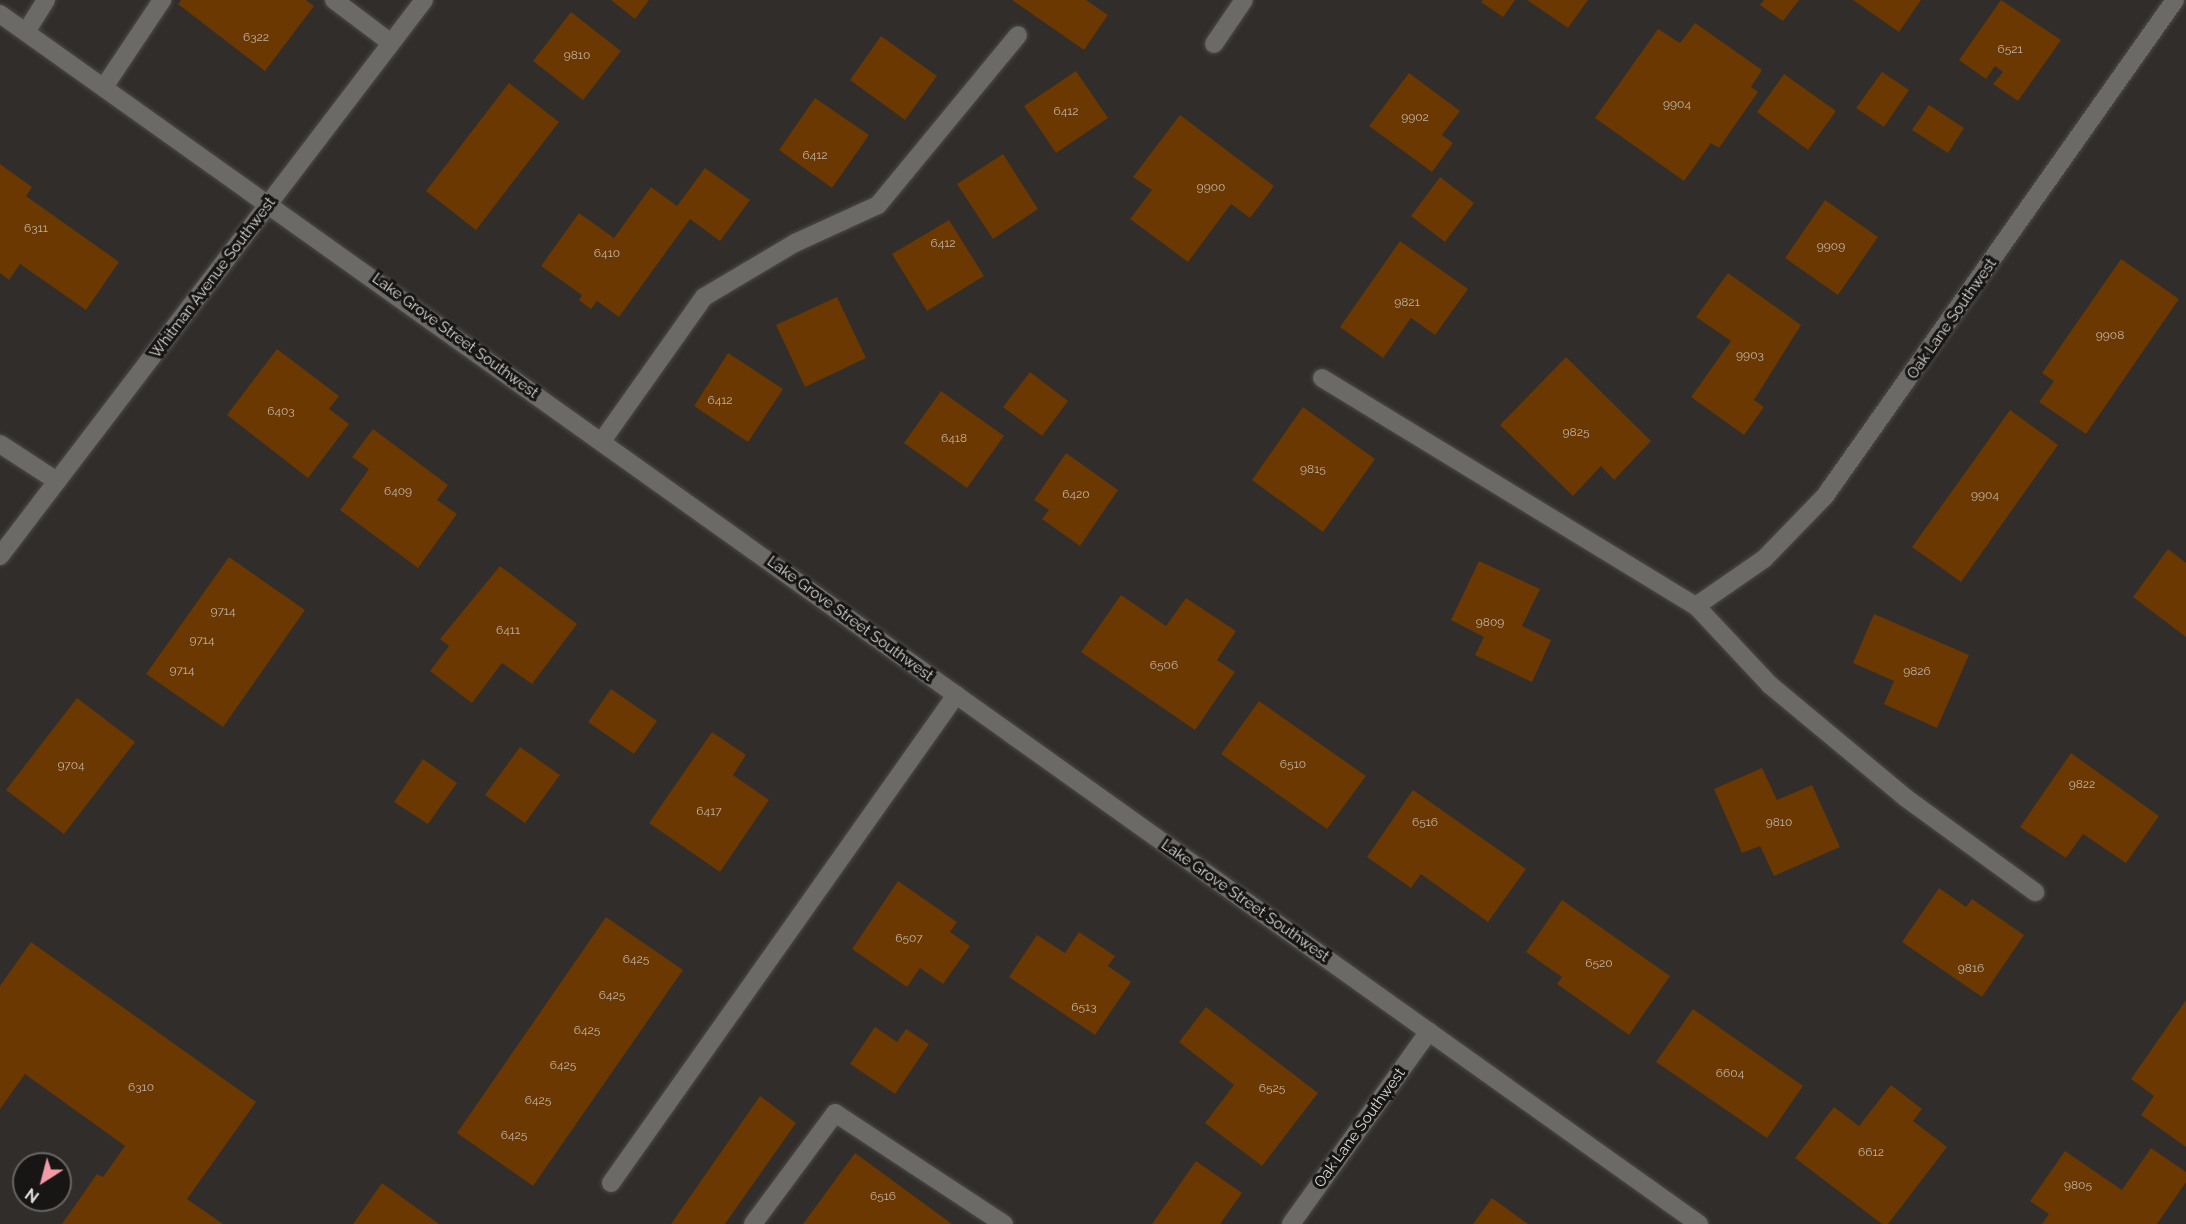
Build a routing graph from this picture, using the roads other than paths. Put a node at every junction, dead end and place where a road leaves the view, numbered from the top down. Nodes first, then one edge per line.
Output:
1 (46, 0) edge
2 (162, 0) edge
3 (334, 0) edge
4 (424, 0) edge
5 (1244, 0) edge
6 (2175, 0) edge
7 (0, 14) edge
8 (26, 32) junction
9 (1018, 35) dead end
10 (391, 43) junction
11 (1214, 44) dead end
12 (104, 87) junction
13 (270, 204) junction
14 (1322, 378) dead end
15 (602, 441) junction
16 (0, 444) edge
17 (57, 481) junction
18 (0, 556) edge
19 (1696, 606) junction
20 (956, 695) junction
21 (2035, 892) dead end
22 (1429, 1031) junction
23 (611, 1183) dead end
24 (753, 1224) edge
25 (1004, 1224) edge
26 (1291, 1224) edge
27 (1699, 1224) edge

1 - 8 street
2 - 12 street
3 - 10 street
4 - 10 street, Whitman Avenue Southwest
5 - 11 street
6 - 19 street, Oak Lane Southwest
7 - 8 street, Lake Grove Street Southwest
8 - 12 street, Lake Grove Street Southwest
9 - 15 street
10 - 13 street, Whitman Avenue Southwest
12 - 13 street, Lake Grove Street Southwest
13 - 15 street, Lake Grove Street Southwest
13 - 17 street, Whitman Avenue Southwest
14 - 19 street
15 - 20 street, Lake Grove Street Southwest
16 - 17 street
17 - 18 street, Whitman Avenue Southwest
19 - 21 street
20 - 22 street, Lake Grove Street Southwest
20 - 23 street
22 - 26 street, Oak Lane Southwest
22 - 27 street, Lake Grove Street Southwest
24 - 25 street

